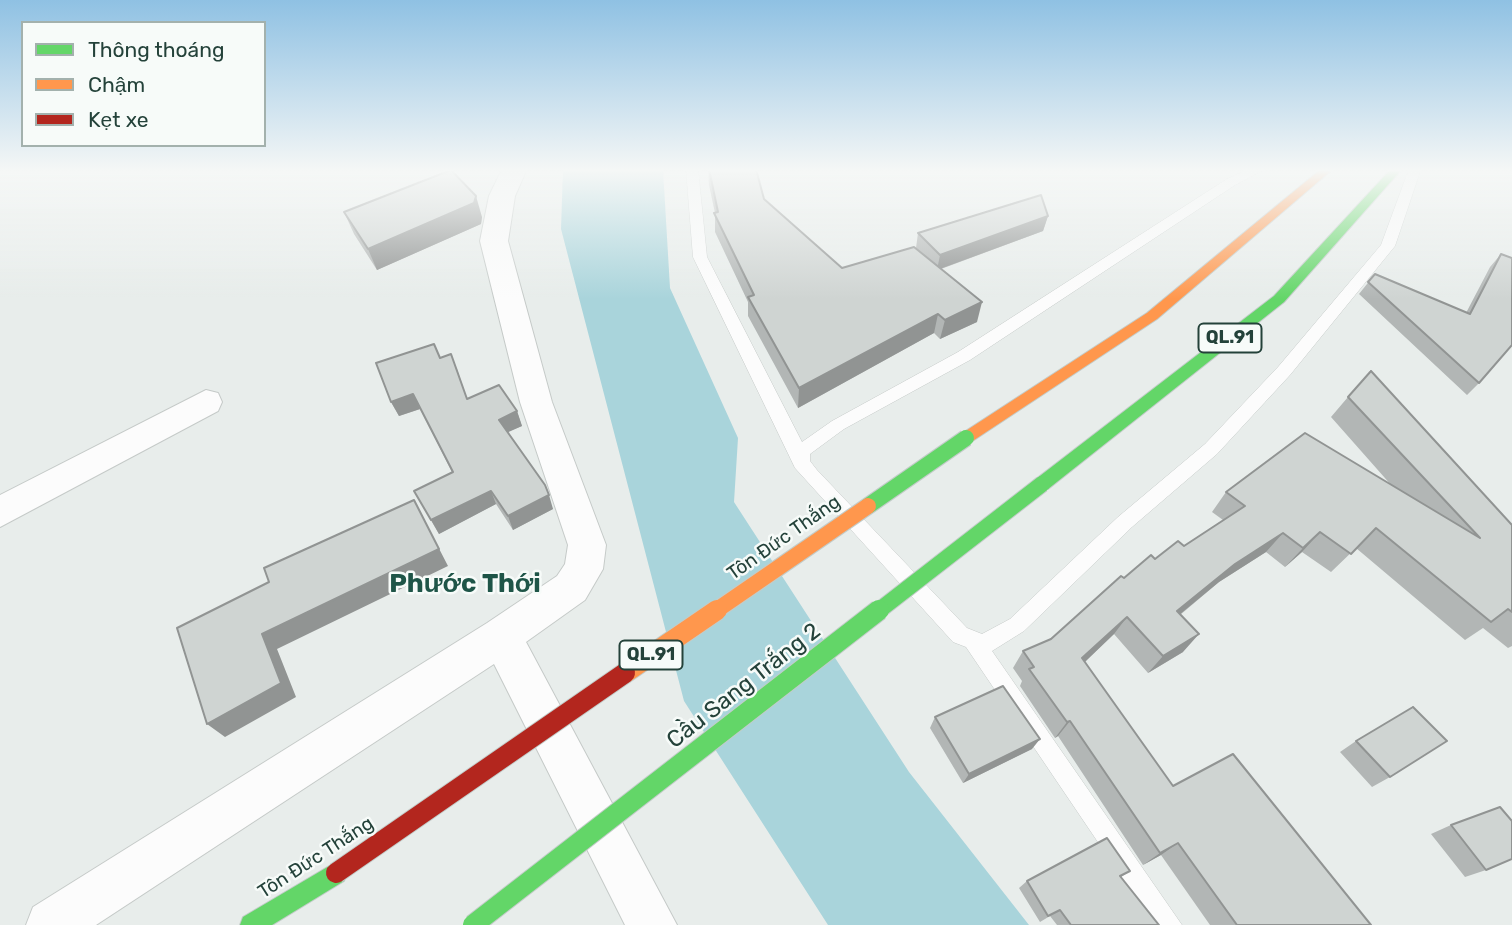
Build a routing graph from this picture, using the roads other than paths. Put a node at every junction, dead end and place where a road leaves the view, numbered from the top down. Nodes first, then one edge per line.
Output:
1 (499, 212) edge
2 (696, 212) edge
3 (1185, 212) edge
4 (1276, 212) edge
5 (1358, 212) edge
6 (1400, 212) edge
7 (206, 402) dead end
8 (800, 456) junction
9 (0, 512) edge
10 (502, 636) junction
11 (974, 642) junction
12 (51, 925) edge
13 (251, 925) edge
14 (473, 925) edge
15 (652, 925) edge
16 (1169, 925) edge

1 - 10 street
2 - 8 lane
3 - 8 lane
4 - 13 highway, Tôn Đức Thắng / QL.91, bridge
5 - 14 highway, Cầu Sang Trắng 2 / QL.91, bridge
6 - 11 lane
7 - 9 street
8 - 11 lane
10 - 12 street
10 - 15 street
11 - 16 lane

